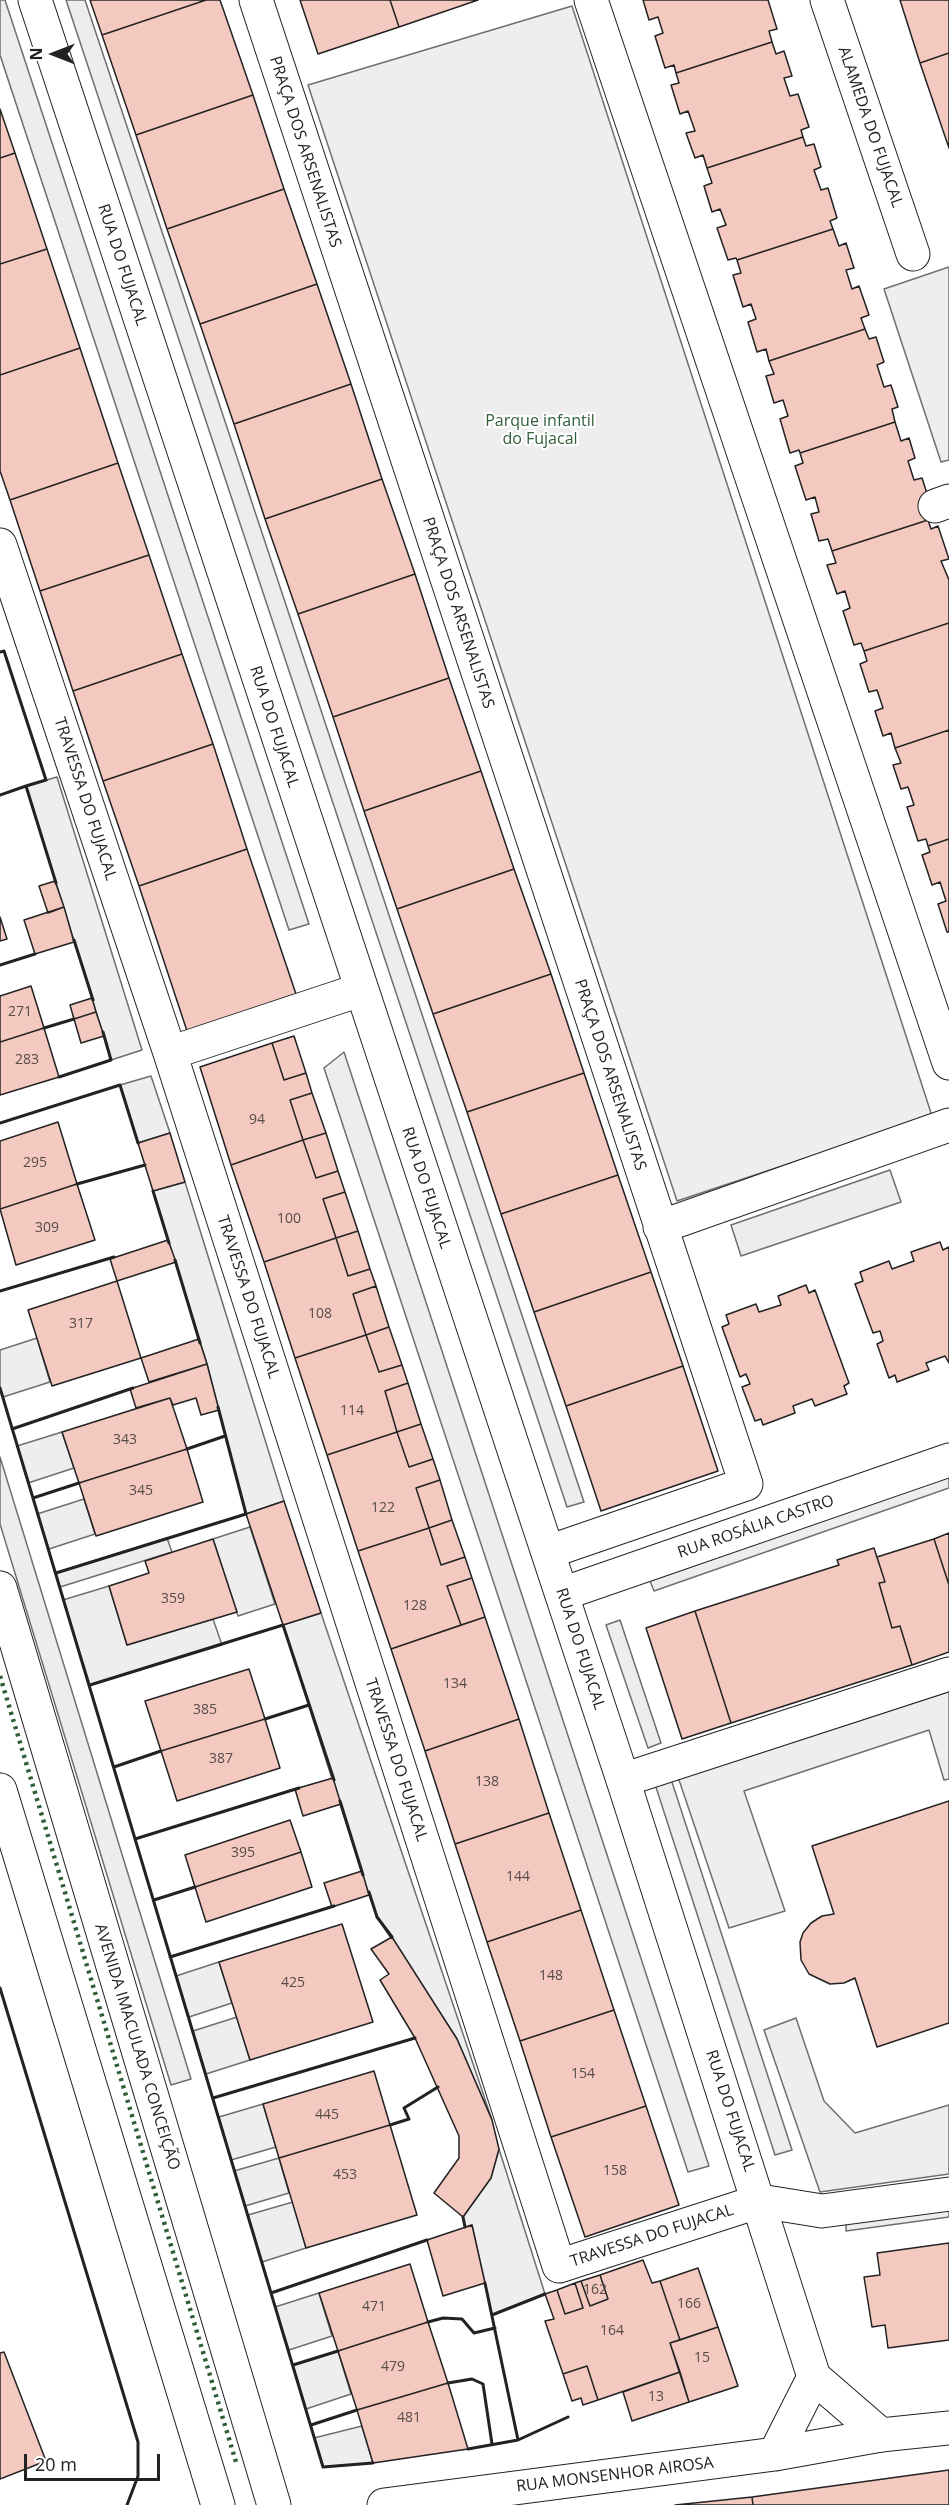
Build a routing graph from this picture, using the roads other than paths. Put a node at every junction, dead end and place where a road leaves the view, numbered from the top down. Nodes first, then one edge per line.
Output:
1 (35, 0) edge
2 (256, 0) edge
3 (591, 0) edge
4 (827, 0) edge
5 (913, 254) dead end
6 (0, 545) edge
7 (360, 990) junction
8 (170, 1053) junction
9 (949, 1063) edge
10 (949, 1125) edge
11 (660, 1227) junction
12 (949, 1460) edge
13 (548, 1552) junction
14 (0, 1588) edge
15 (562, 1594) junction
16 (949, 1674) edge
17 (623, 1780) junction
18 (0, 1791) edge
19 (949, 2194) edge
20 (760, 2201) junction
21 (814, 2377) junction
22 (949, 2428) edge
23 (881, 2435) junction
24 (775, 2454) junction
25 (525, 2486) junction
26 (218, 2505) edge
27 (274, 2505) edge
28 (384, 2505) edge
29 (474, 2505) edge

1 - 7 street, RUA DO FUJACAL
2 - 11 street, PRAÇA DOS ARSENALISTAS
3 - 9 street
4 - 5 street, ALAMEDA DO FUJACAL
6 - 8 street, TRAVESSA DO FUJACAL
7 - 8 street
7 - 13 street, RUA DO FUJACAL
8 - 20 street, TRAVESSA DO FUJACAL
10 - 11 street
11 - 13 street, PRAÇA DOS ARSENALISTAS
12 - 15 street, RUA ROSÁLIA CASTRO
13 - 15 street, RUA DO FUJACAL
14 - 27 street, AVENIDA IMACULADA CONCEIÇÃO
15 - 17 street, RUA DO FUJACAL
16 - 17 street
17 - 20 street, RUA DO FUJACAL
18 - 26 street
19 - 20 street
20 - 21 street, RUA DO FUJACAL
21 - 23 street
21 - 24 street
22 - 23 street
23 - 24 street, RUA MONSENHOR AIROSA
24 - 25 street, RUA MONSENHOR AIROSA
25 - 28 street, RUA MONSENHOR AIROSA
25 - 29 street

